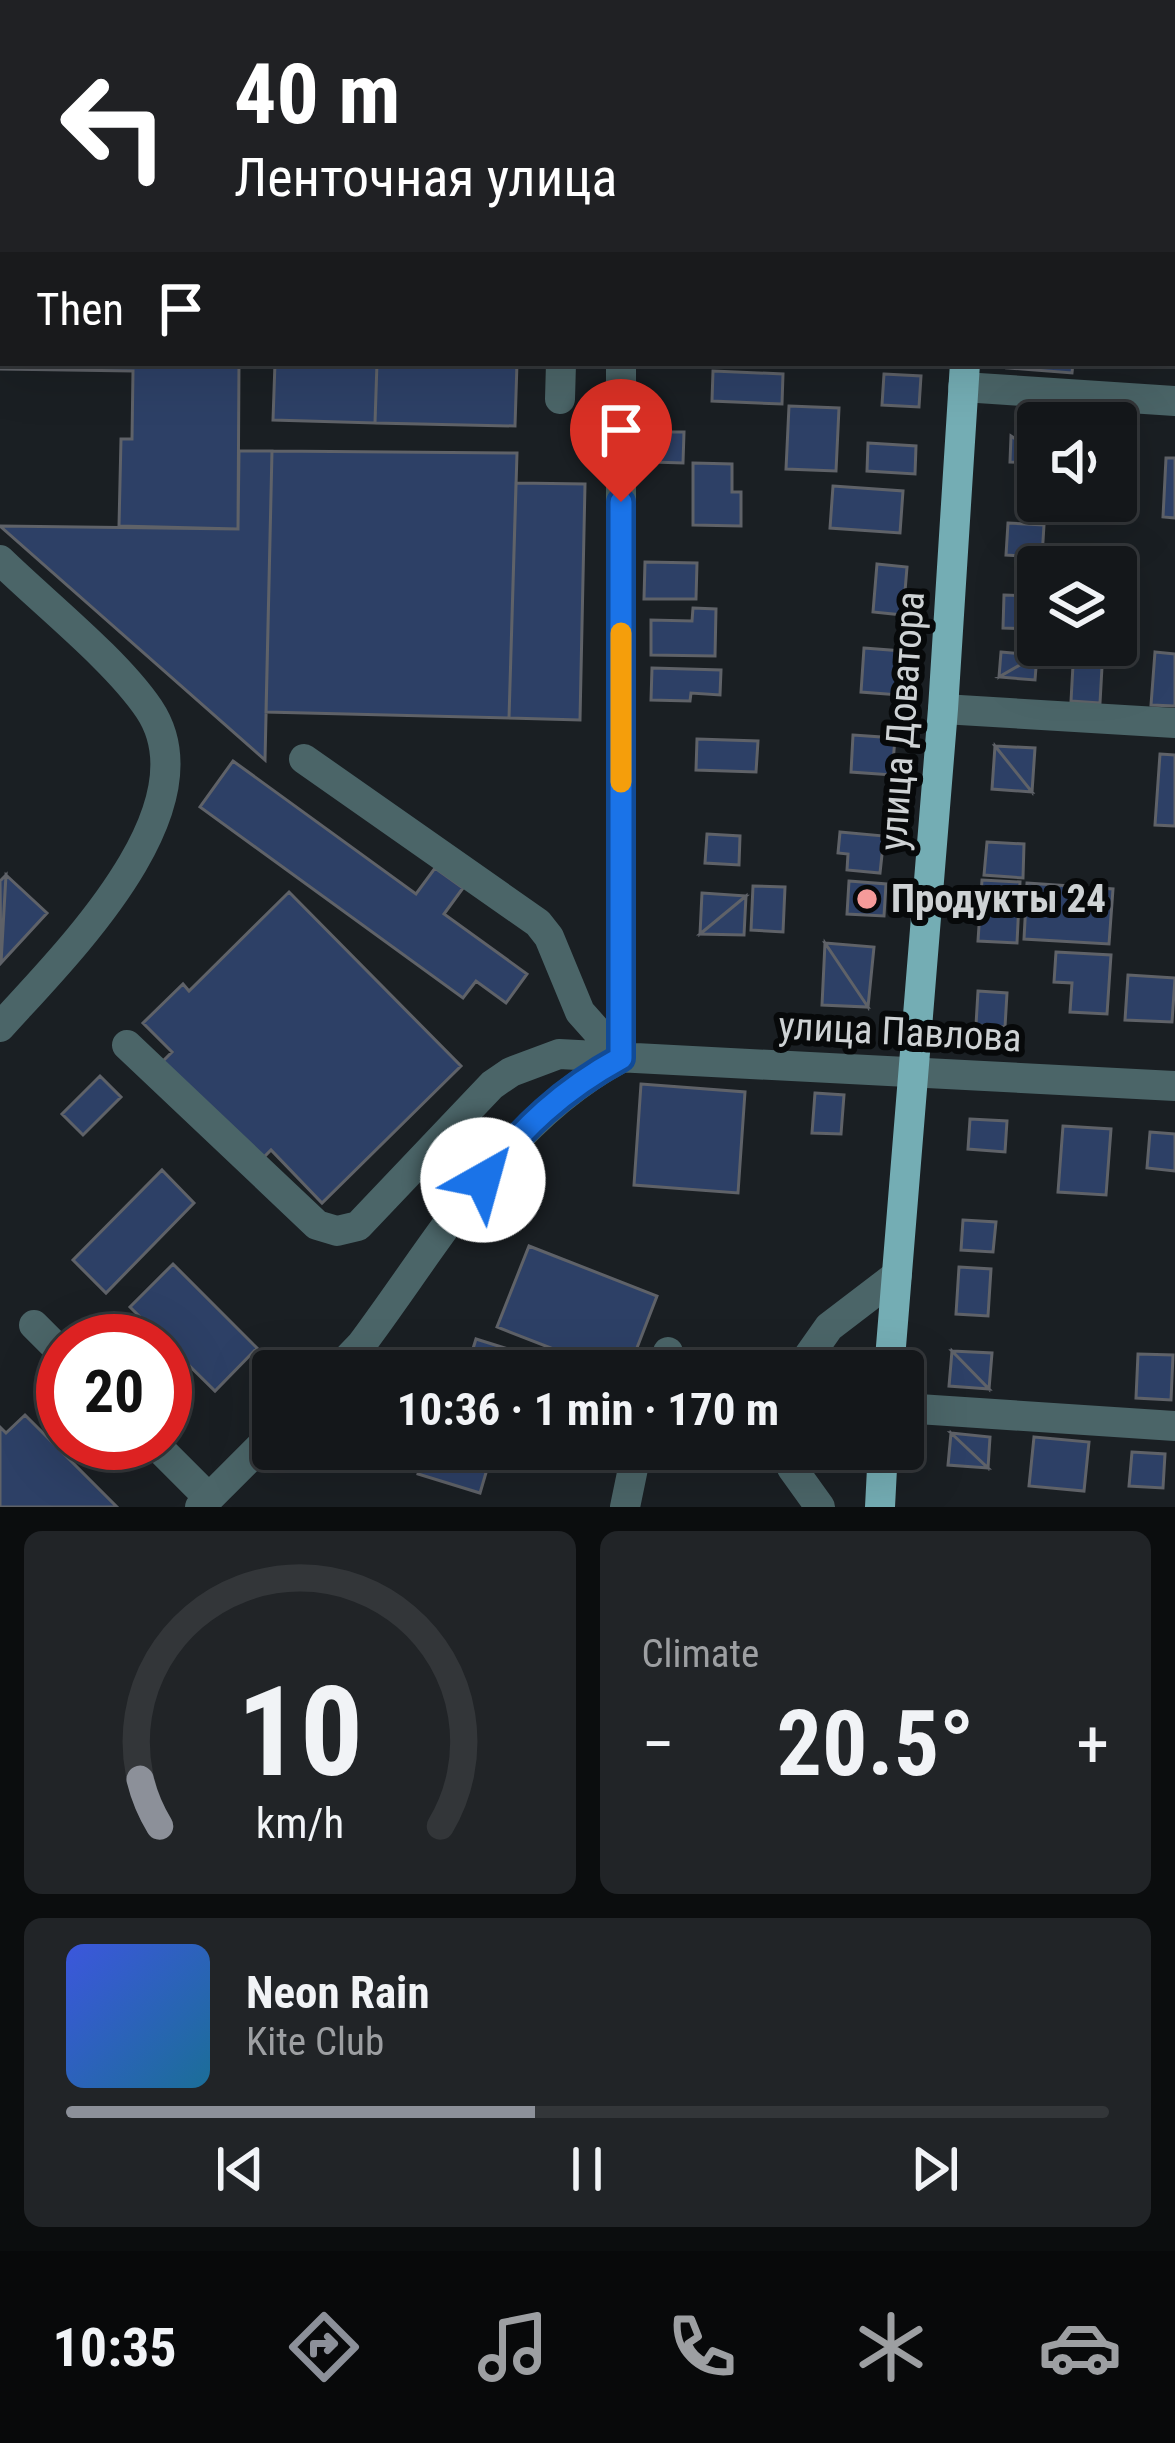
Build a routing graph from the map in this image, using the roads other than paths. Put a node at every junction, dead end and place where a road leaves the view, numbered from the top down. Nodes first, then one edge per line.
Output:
1 (561, 366) edge
2 (621, 366) edge
3 (964, 375) edge
4 (560, 399) dead end
5 (1175, 401) edge
6 (0, 560) edge
7 (943, 709) junction
8 (1175, 723) edge
9 (304, 759) dead end
10 (0, 1026) edge
11 (127, 1045) dead end
12 (621, 1058) junction
13 (915, 1070) junction
14 (1175, 1086) edge
15 (897, 1275) junction
16 (357, 1350) edge
17 (813, 1350) edge
18 (891, 1350) edge
19 (924, 1409) edge
20 (1175, 1426) edge
21 (252, 1455) edge
22 (177, 1470) edge
23 (633, 1470) edge
24 (793, 1470) edge
25 (883, 1470) edge
26 (205, 1503) edge
27 (625, 1507) edge
28 (820, 1507) edge
29 (880, 1507) edge

1 - 4 street
2 - 12 street
3 - 5 street
3 - 7 main road, улица Доватора
6 - 10 street
7 - 8 street
7 - 13 main road, улица Доватора
9 - 12 street
11 - 12 street, улица Павлова
12 - 13 street, улица Павлова
12 - 16 street
13 - 14 street, улица Павлова
13 - 15 main road, улица Доватора
15 - 17 street
15 - 18 main road, улица Доватора
19 - 20 street
21 - 26 street
22 - 26 street
23 - 27 street
24 - 28 street
25 - 29 main road

